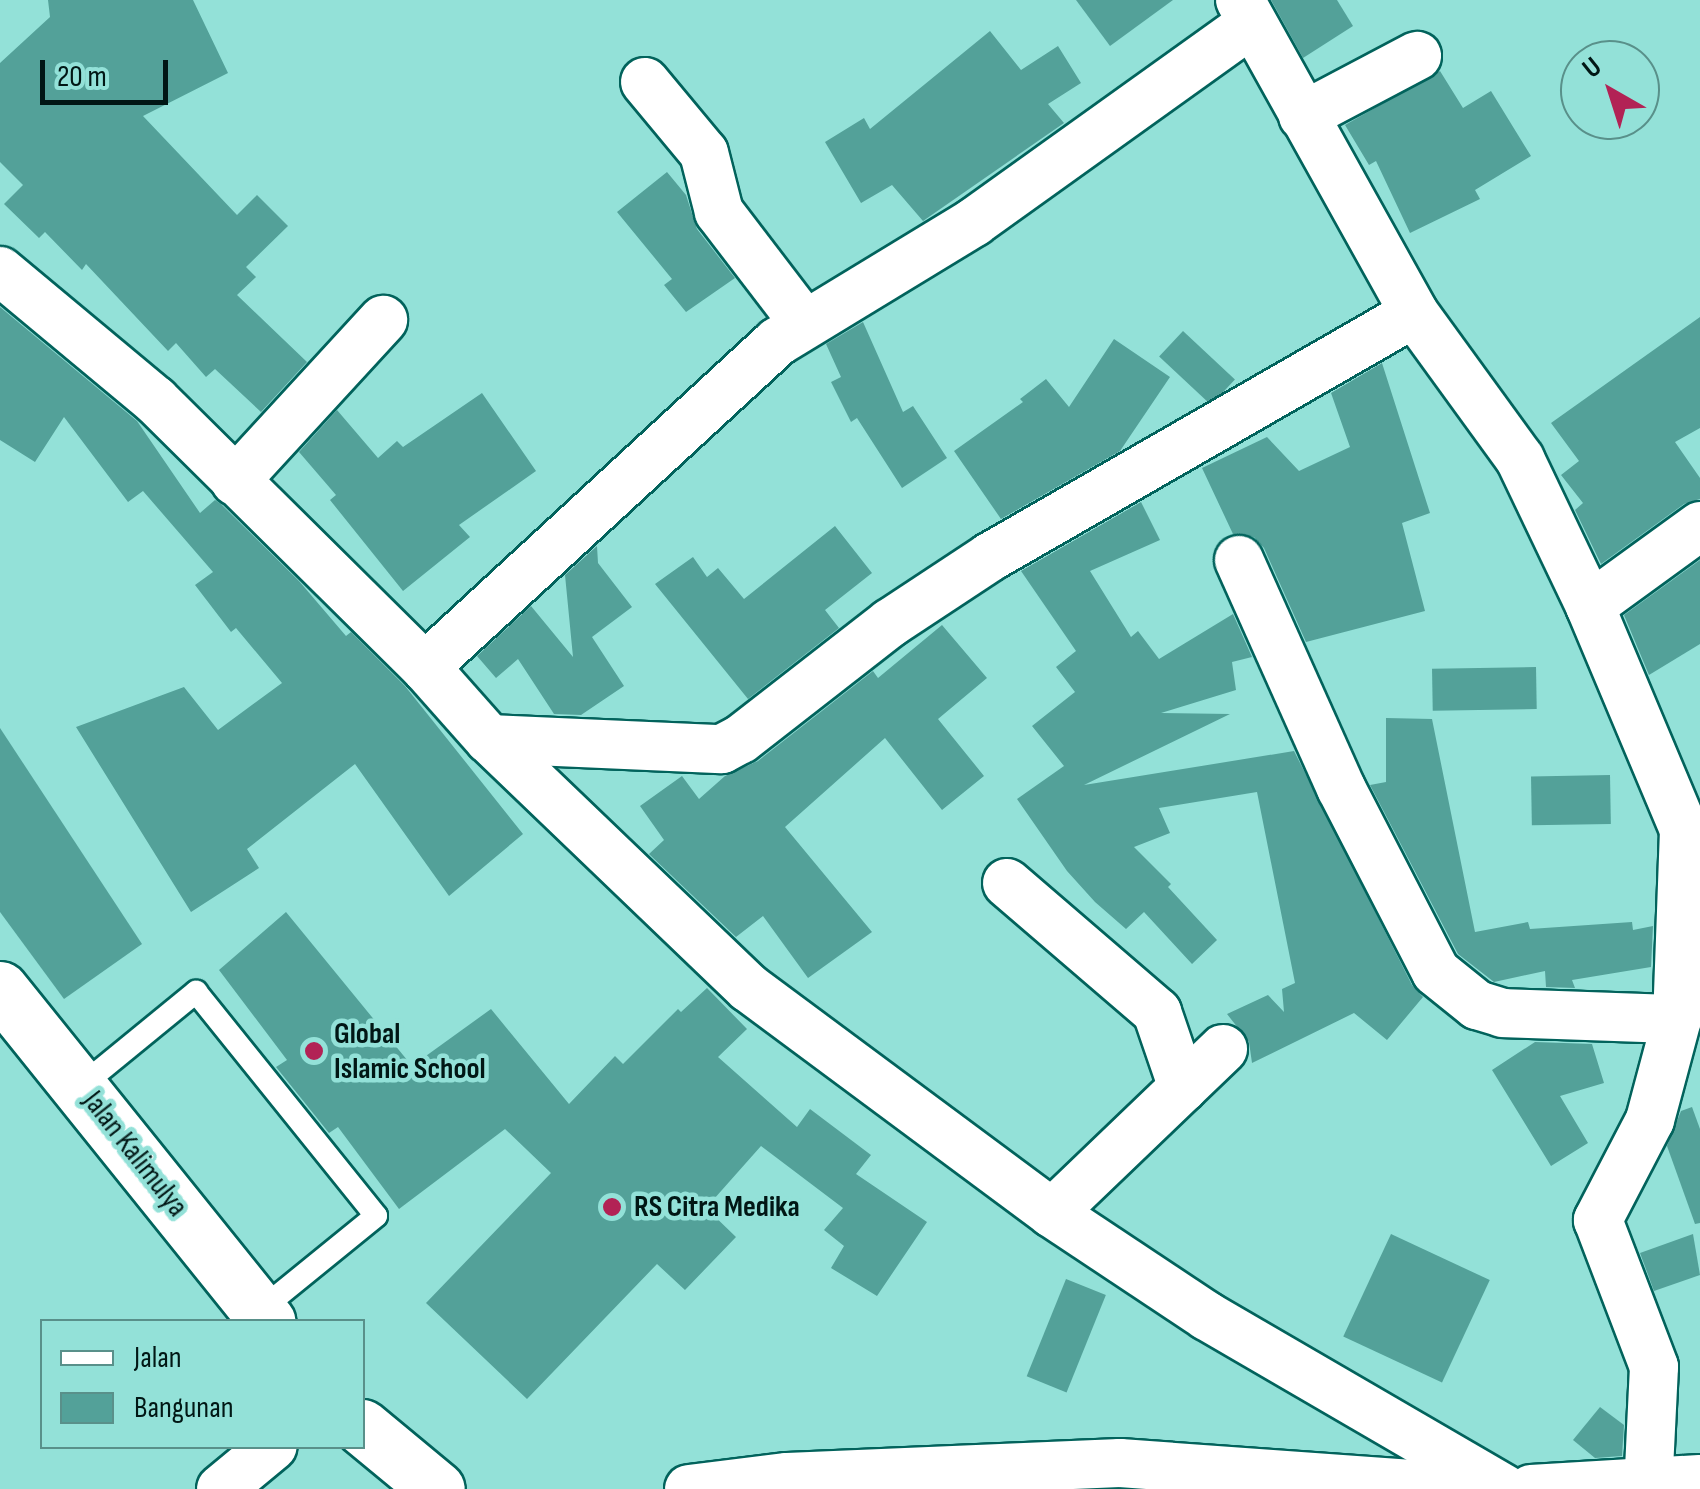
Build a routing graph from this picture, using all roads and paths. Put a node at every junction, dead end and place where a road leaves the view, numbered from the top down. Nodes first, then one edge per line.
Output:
1 (1245, 12) edge
2 (1417, 56) dead end
3 (644, 82) dead end
4 (1303, 116) junction
5 (0, 270) edge
6 (1414, 314) junction
7 (383, 320) dead end
8 (804, 323) junction
9 (235, 480) junction
10 (1700, 526) edge
11 (1240, 560) dead end
12 (1590, 606) junction
13 (425, 667) junction
14 (489, 739) junction
15 (1006, 883) dead end
16 (0, 989) edge
17 (1686, 992) edge
18 (1224, 1050) dead end
19 (81, 1086) junction
20 (1183, 1088) junction
21 (1052, 1214) junction
22 (264, 1316) edge
23 (365, 1429) edge
24 (269, 1449) edge
25 (1700, 1480) edge
26 (1649, 1486) edge
27 (222, 1489) edge
28 (437, 1489) edge
29 (689, 1489) edge
30 (1482, 1489) edge
31 (1504, 1489) edge
32 (1531, 1489) edge

1 - 4 street
1 - 8 street
2 - 4 street
3 - 8 street
4 - 6 street
5 - 9 street
6 - 12 street
6 - 14 street
7 - 9 street
8 - 13 street
9 - 13 street
10 - 12 street
11 - 17 street
12 - 17 street
13 - 14 street
14 - 21 street
15 - 20 street
16 - 19 street, Jalan Kalimulya
17 - 26 street
18 - 20 street
19 - 22 street, Jalan Kalimulya
19 - 22 lane
20 - 21 street
21 - 31 street
23 - 28 street
24 - 27 street
25 - 26 street
26 - 32 street
29 - 30 street

